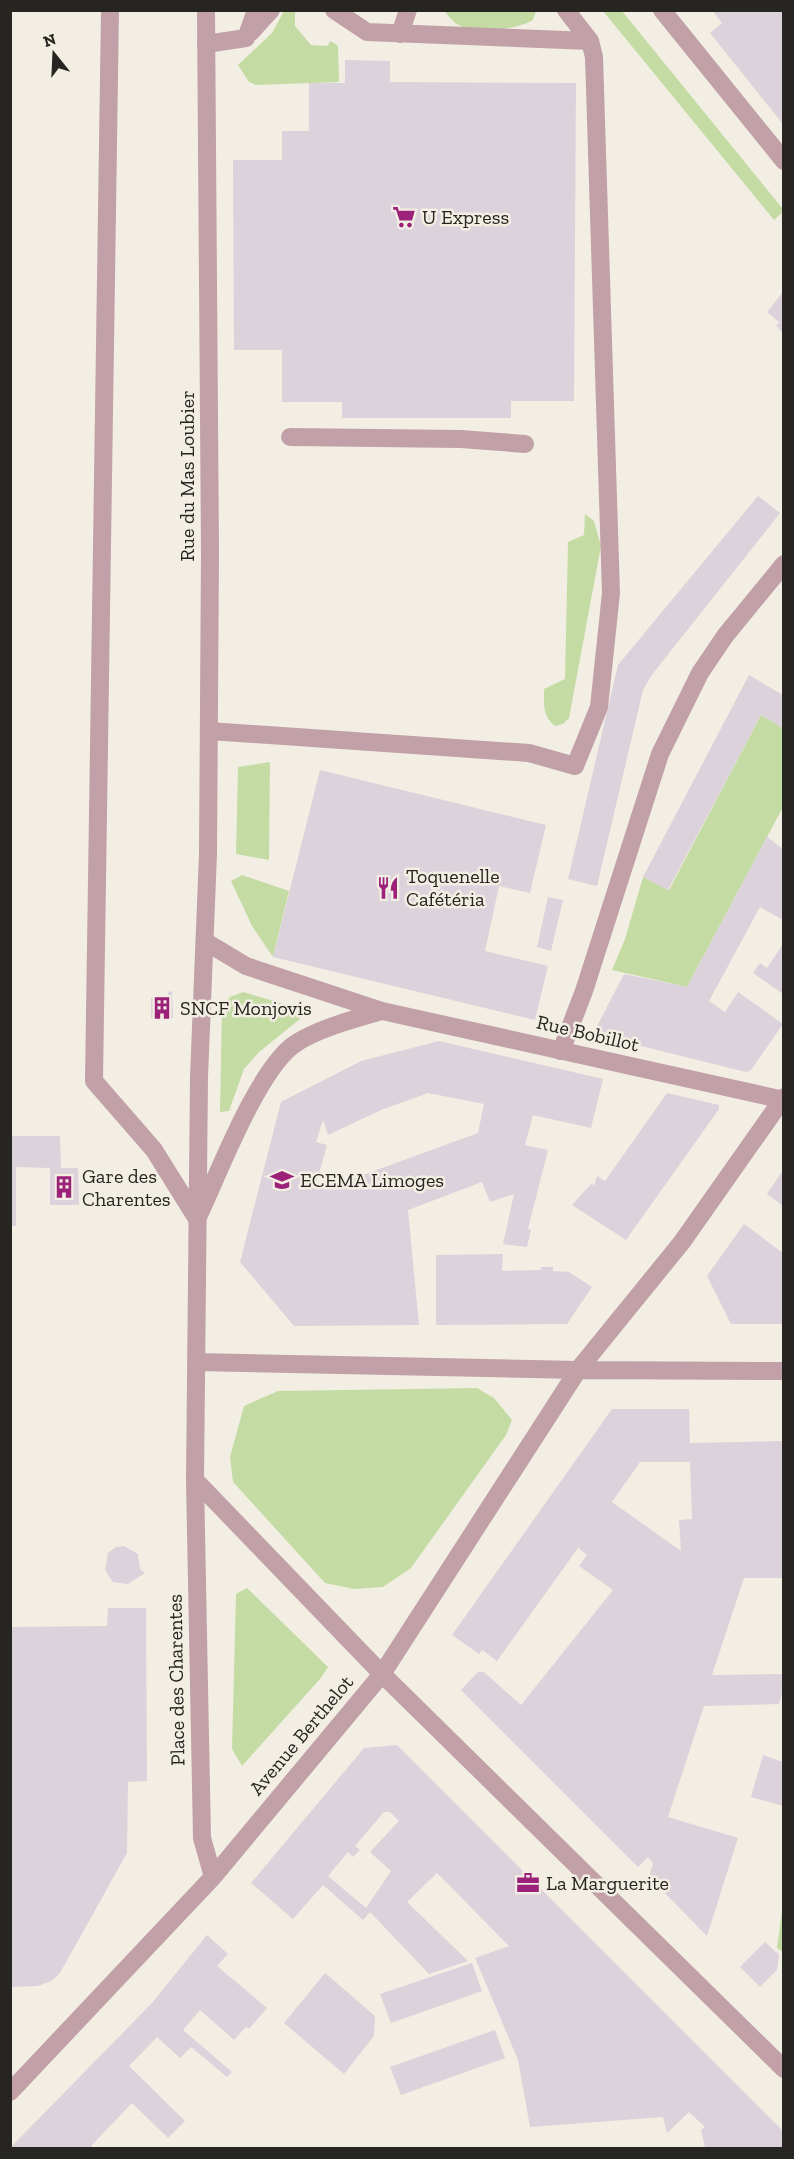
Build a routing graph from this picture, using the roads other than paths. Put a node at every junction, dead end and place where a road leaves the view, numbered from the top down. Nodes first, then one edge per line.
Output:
1 (110, 10) edge
2 (206, 10) edge
3 (256, 10) edge
4 (271, 10) edge
5 (334, 10) edge
6 (393, 10) edge
7 (398, 10) edge
8 (406, 10) edge
9 (566, 10) edge
10 (662, 10) edge
11 (400, 34) junction
12 (246, 38) junction
13 (590, 41) junction
14 (206, 44) junction
15 (783, 161) edge
16 (290, 437) dead end
17 (525, 444) dead end
18 (783, 564) edge
19 (209, 730) junction
20 (206, 942) junction
21 (382, 1011) junction
22 (561, 1051) junction
23 (783, 1099) edge
24 (197, 1219) junction
25 (196, 1362) junction
26 (578, 1370) junction
27 (783, 1371) edge
28 (195, 1480) junction
29 (382, 1674) junction
30 (213, 1877) junction
31 (783, 2070) edge
32 (10, 2092) edge

1 - 24 street
2 - 14 street, Rue du Mas Loubier
3 - 12 street
4 - 12 street
5 - 11 street
6 - 11 street
7 - 11 street
8 - 11 street
9 - 13 street
10 - 15 street
11 - 13 street
12 - 14 street
13 - 19 street
14 - 19 street, Rue du Mas Loubier
16 - 17 street
18 - 22 street
19 - 20 street, Rue du Mas Loubier
20 - 21 street, Rue Bobillot
20 - 24 street, Place des Charentes
21 - 22 street, Rue Bobillot
21 - 24 street, Rue Bobillot
22 - 23 street, Rue Bobillot
23 - 26 street, Avenue Berthelot
24 - 25 street, Place des Charentes
25 - 26 street
25 - 28 street, Place des Charentes
26 - 27 street
26 - 29 street, Avenue Berthelot
28 - 29 street
28 - 30 street, Place des Charentes
29 - 30 street, Avenue Berthelot
29 - 31 street
30 - 32 street, Avenue Berthelot

